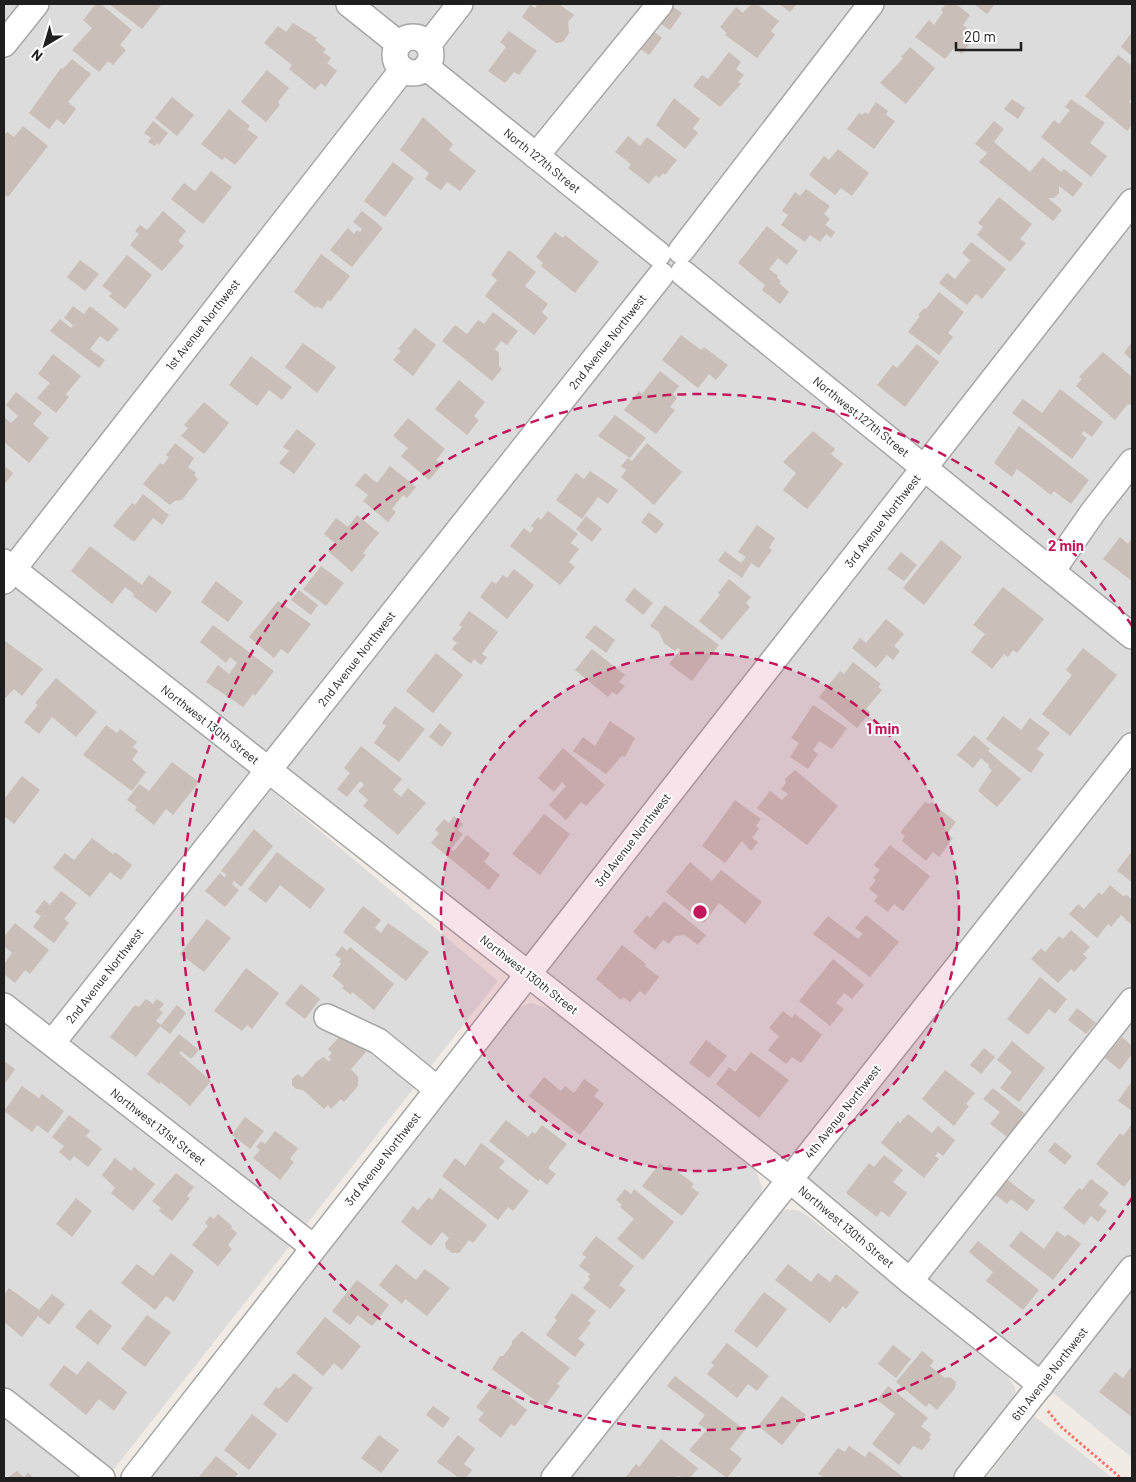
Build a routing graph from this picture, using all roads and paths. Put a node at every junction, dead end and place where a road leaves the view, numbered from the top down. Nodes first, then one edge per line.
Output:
1 (36, 4) edge
2 (348, 4) edge
3 (460, 4) edge
4 (660, 4) edge
5 (871, 4) edge
6 (4, 44) edge
7 (419, 61) junction
8 (536, 156) junction
9 (1132, 202) edge
10 (671, 263) junction
11 (1132, 462) edge
12 (925, 468) junction
13 (7, 571) edge
14 (1052, 571) junction
15 (1132, 636) edge
16 (1132, 746) edge
17 (268, 771) junction
18 (528, 974) junction
19 (1132, 1001) edge
20 (4, 1006) edge
21 (327, 1017) dead end
22 (52, 1043) junction
23 (437, 1089) junction
24 (790, 1180) junction
25 (313, 1247) junction
26 (1132, 1269) edge
27 (910, 1281) junction
28 (1043, 1397) junction
29 (4, 1401) edge
30 (102, 1478) edge
31 (134, 1478) edge
32 (554, 1478) edge
33 (968, 1478) edge
34 (1121, 1478) edge

1 - 6 street
2 - 7 street
3 - 7 street, 1st Avenue Northwest
4 - 8 street
5 - 10 street, 2nd Avenue Northwest
7 - 8 street, North 127th Street
7 - 13 street, 1st Avenue Northwest
8 - 10 street, North 127th Street
9 - 12 street, 3rd Avenue Northwest
10 - 12 street, Northwest 127th Street
10 - 17 street, 2nd Avenue Northwest
11 - 14 street
12 - 14 street, Northwest 127th Street
12 - 18 street, 3rd Avenue Northwest
13 - 17 street, Northwest 130th Street
14 - 15 street, Northwest 127th Street
16 - 24 street, 4th Avenue Northwest
17 - 18 street, Northwest 130th Street
17 - 22 street, 2nd Avenue Northwest
18 - 23 street, 3rd Avenue Northwest
18 - 24 street, Northwest 130th Street
19 - 27 street
20 - 22 street, Northwest 131st Street
21 - 23 street
22 - 25 street, Northwest 131st Street
23 - 25 street, 3rd Avenue Northwest
24 - 27 street, Northwest 130th Street
24 - 32 street, 4th Avenue Northwest
25 - 31 street, 3rd Avenue Northwest
26 - 28 street, 6th Avenue Northwest
27 - 28 street, Northwest 130th Street
28 - 33 street, 6th Avenue Northwest
28 - 34 path
29 - 30 street

